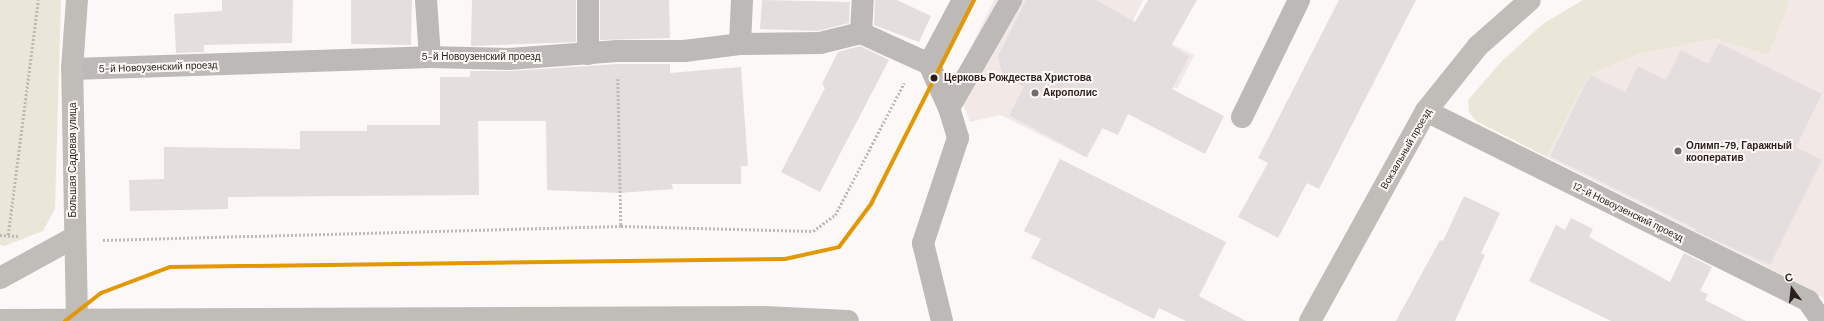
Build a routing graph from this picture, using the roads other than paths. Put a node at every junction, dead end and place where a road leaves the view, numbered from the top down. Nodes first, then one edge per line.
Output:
1 (78, 0) edge
2 (426, 0) edge
3 (588, 0) edge
4 (742, 0) edge
5 (863, 0) edge
6 (963, 0) edge
7 (1010, 0) edge
8 (1299, 0) edge
9 (1530, 0) edge
10 (861, 33) junction
11 (740, 44) junction
12 (588, 54) junction
13 (430, 56) junction
14 (923, 60) junction
15 (72, 70) junction
16 (949, 108) junction
17 (1426, 111) junction
18 (1242, 117) dead end
19 (73, 238) junction
20 (0, 278) edge
21 (77, 319) edge
22 (0, 320) edge
23 (848, 321) edge
24 (942, 321) edge
25 (1310, 321) edge
26 (1822, 321) edge

1 - 15 main road, Большая Садовая улица
2 - 13 street
3 - 12 street
4 - 11 street
5 - 10 street
6 - 14 street
7 - 16 street
8 - 18 street
9 - 17 main road, Вокзальный проезд
10 - 11 street, 5-й Новоузенский проезд
10 - 14 street
11 - 12 street, 5-й Новоузенский проезд
12 - 13 street, 5-й Новоузенский проезд
13 - 15 street, 5-й Новоузенский проезд
14 - 16 street
15 - 19 main road, Большая Садовая улица
16 - 24 street
17 - 25 main road, Вокзальный проезд
17 - 26 street, 12-й Новоузенский проезд
19 - 20 main road
19 - 21 main road, Большая Садовая улица
21 - 22 main road
21 - 23 main road

